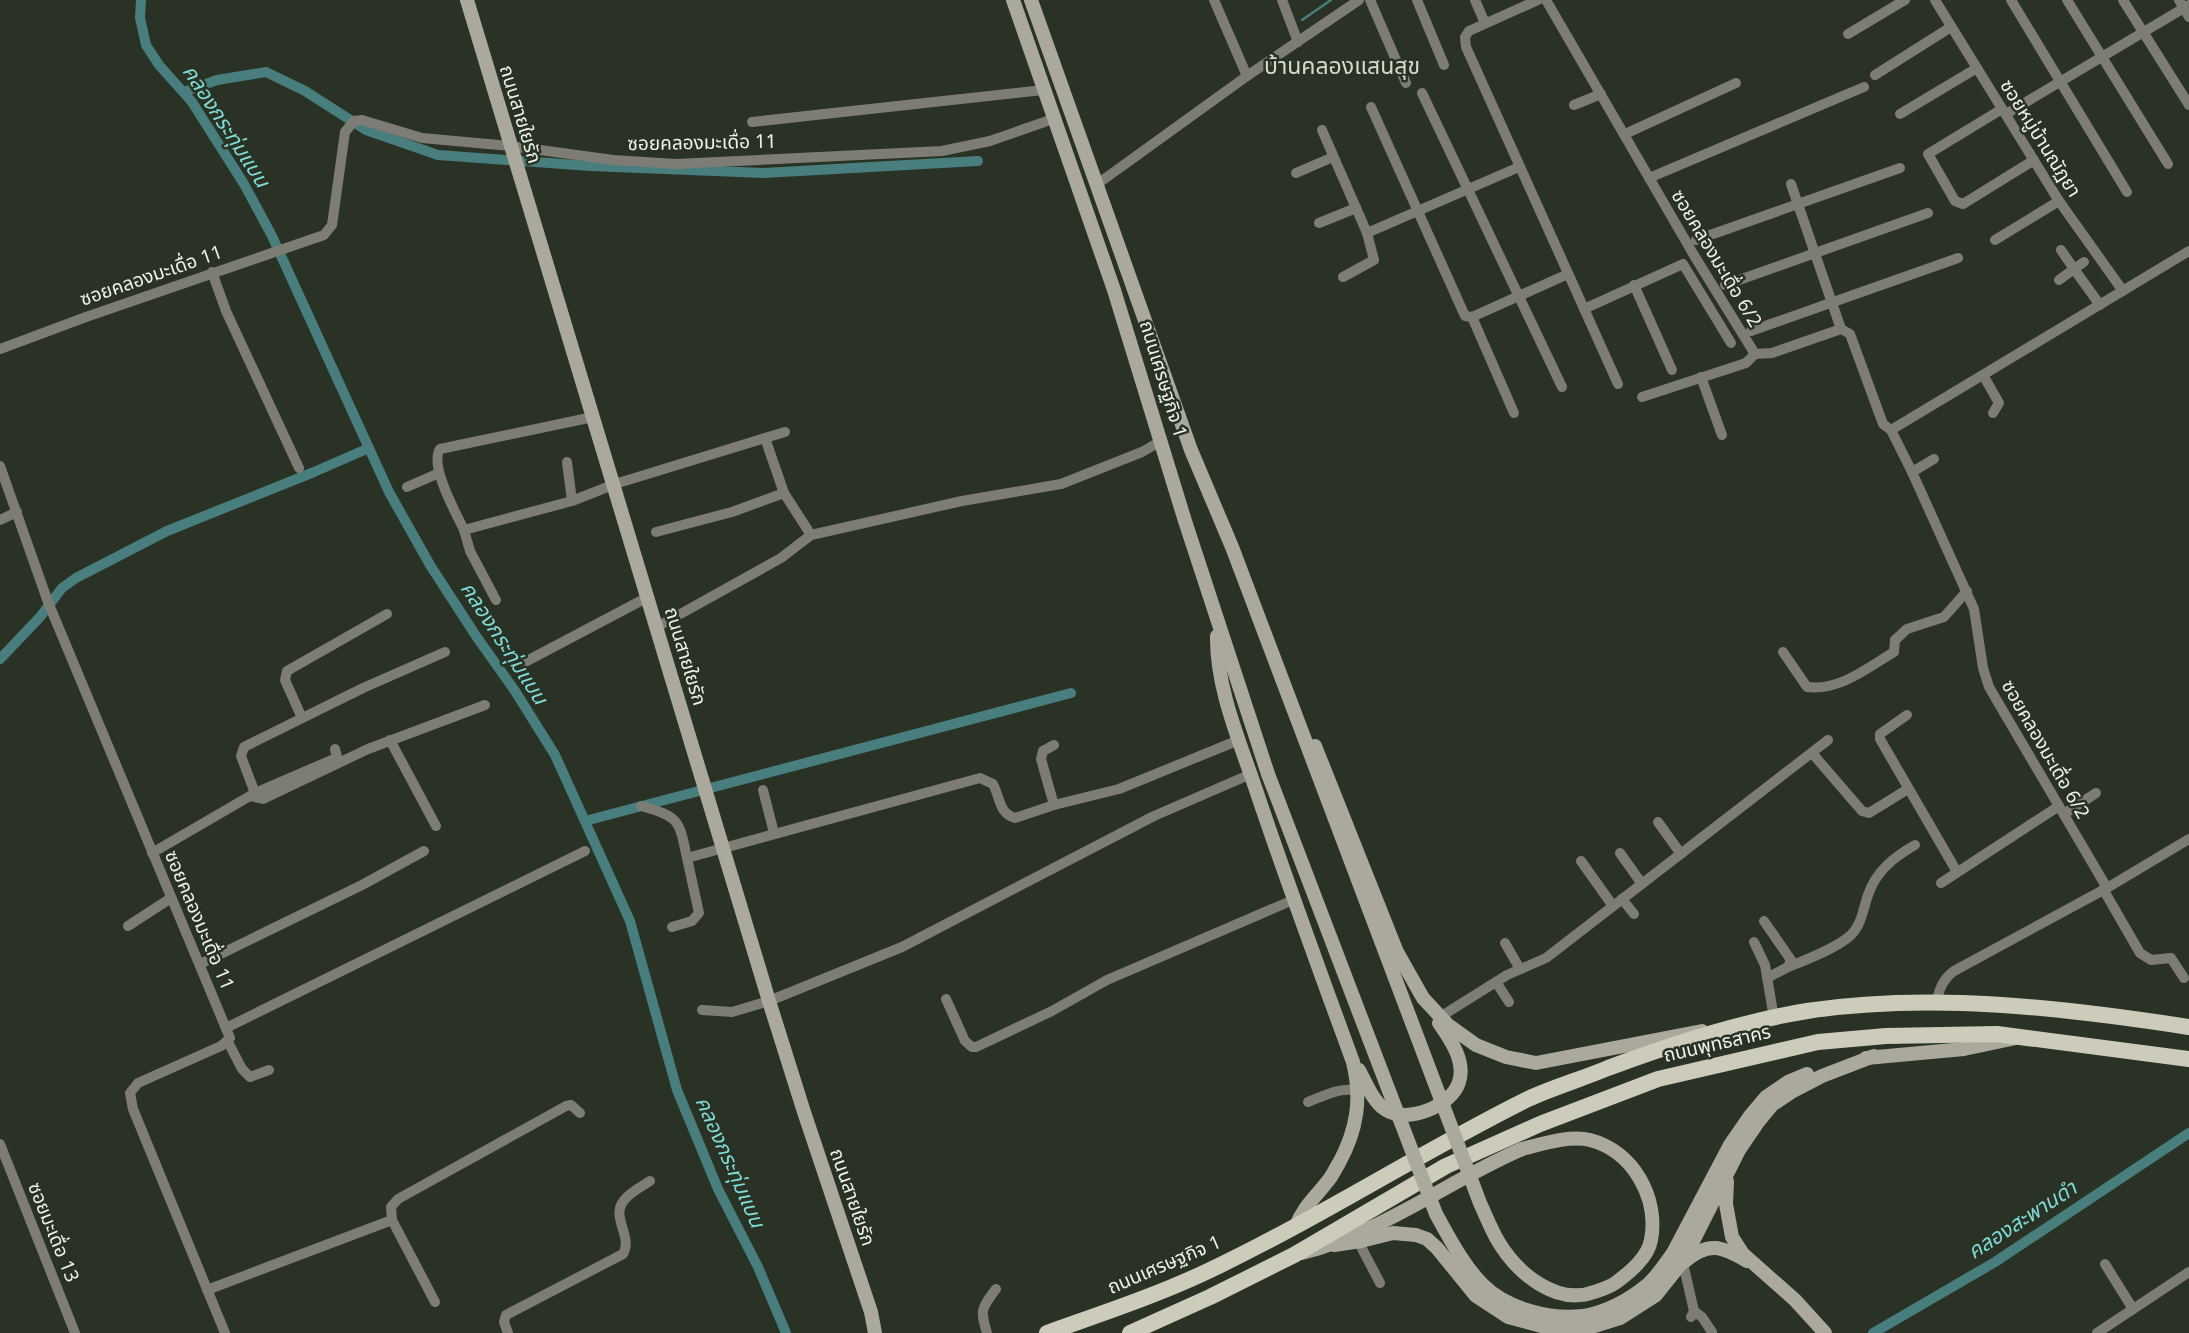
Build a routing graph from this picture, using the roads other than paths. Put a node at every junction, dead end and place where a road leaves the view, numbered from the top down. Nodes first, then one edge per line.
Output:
1 (467, 0) edge
2 (1013, 0) edge
3 (1031, 0) edge
4 (1214, 0) edge
5 (1282, 0) edge
6 (1359, 0) edge
7 (1370, 0) edge
8 (1417, 0) edge
9 (1475, 0) edge
10 (1538, 0) edge
11 (1546, 0) edge
12 (1905, 0) edge
13 (1935, 0) edge
14 (2011, 0) edge
15 (2067, 0) edge
16 (2123, 0) edge
17 (2185, 7) edge
18 (1485, 23) junction
19 (1951, 27) junction
20 (2143, 32) junction
21 (1848, 34) dead end
22 (1298, 42) junction
23 (2102, 57) junction
24 (1444, 65) dead end
25 (1977, 68) junction
26 (1875, 75) dead end
27 (1247, 76) junction
28 (2060, 82) junction
29 (1406, 83) dead end
30 (1736, 83) dead end
31 (1864, 88) dead end
32 (1043, 90) junction
33 (1422, 93) dead end
34 (1601, 94) junction
35 (1574, 104) dead end
36 (2189, 106) edge
37 (1371, 107) dead end
38 (2004, 111) junction
39 (1900, 114) dead end
40 (1054, 119) junction
41 (752, 122) dead end
42 (1322, 130) dead end
43 (1625, 134) junction
44 (511, 146) junction
45 (1333, 157) junction
46 (2034, 160) junction
47 (2168, 164) dead end
48 (1519, 167) junction
49 (1900, 168) dead end
50 (1296, 173) dead end
51 (1649, 178) junction
52 (1791, 184) dead end
53 (1096, 185) junction
54 (1468, 190) junction
55 (2127, 192) dead end
56 (2059, 201) junction
57 (1798, 205) junction
58 (1356, 208) junction
59 (1418, 211) junction
60 (1928, 214) dead end
61 (1320, 223) dead end
62 (1367, 233) junction
63 (1696, 240) dead end
64 (1995, 240) dead end
65 (2061, 250) dead end
66 (2189, 251) edge
67 (1816, 253) junction
68 (1958, 258) dead end
69 (2084, 262) dead end
70 (2074, 269) junction
71 (212, 272) junction
72 (1567, 274) junction
73 (1343, 277) dead end
74 (2059, 280) dead end
75 (1634, 285) junction
76 (1725, 285) dead end
77 (2123, 291) junction
78 (1519, 296) junction
79 (1833, 301) junction
80 (2100, 305) junction
81 (1584, 309) junction
82 (1472, 317) junction
83 (1841, 329) junction
84 (1751, 331) dead end
85 (1731, 343) dead end
86 (0, 349) edge
87 (1755, 354) junction
88 (1672, 370) dead end
89 (1983, 375) junction
90 (1701, 377) junction
91 (1618, 384) dead end
92 (1562, 387) dead end
93 (1642, 397) dead end
94 (1514, 413) dead end
95 (1993, 413) dead end
96 (593, 417) junction
97 (1891, 429) junction
98 (785, 432) dead end
99 (1721, 435) dead end
100 (765, 438) junction
101 (1161, 441) junction
102 (1934, 459) dead end
103 (567, 462) dead end
104 (0, 466) edge
105 (299, 468) dead end
106 (1912, 472) junction
107 (439, 473) junction
108 (615, 484) junction
109 (407, 487) dead end
110 (784, 493) junction
111 (572, 501) junction
112 (17, 512) junction
113 (0, 520) edge
114 (464, 530) junction
115 (656, 532) dead end
116 (811, 535) junction
117 (1967, 591) junction
118 (648, 597) junction
119 (496, 600) dead end
120 (387, 614) dead end
121 (1259, 620) junction
122 (1217, 622) junction
123 (657, 627) junction
124 (445, 652) dead end
125 (1783, 652) dead end
126 (526, 662) dead end
127 (485, 705) dead end
128 (1907, 715) dead end
129 (302, 718) junction
130 (390, 740) junction
131 (1239, 740) junction
132 (1828, 740) dead end
133 (1054, 745) dead end
134 (335, 749) dead end
135 (1812, 752) junction
136 (1251, 774) junction
137 (1908, 789) junction
138 (763, 790) dead end
139 (2096, 793) dead end
140 (253, 795) junction
141 (1055, 805) junction
142 (641, 806) dead end
143 (2061, 810) junction
144 (1658, 822) dead end
145 (436, 827) dead end
146 (774, 833) junction
147 (2189, 839) edge
148 (1915, 845) dead end
149 (723, 848) junction
150 (424, 851) dead end
151 (585, 851) dead end
152 (152, 853) junction
153 (1620, 853) dead end
154 (1681, 854) junction
155 (687, 858) junction
156 (1581, 862) dead end
157 (1957, 872) junction
158 (1941, 883) dead end
159 (1642, 884) junction
160 (2105, 889) junction
161 (171, 898) junction
162 (1293, 900) junction
163 (1618, 903) junction
164 (1634, 914) dead end
165 (1764, 921) dead end
166 (128, 926) dead end
167 (672, 927) dead end
168 (1754, 942) dead end
169 (1505, 943) dead end
170 (200, 964) junction
171 (1788, 967) junction
172 (1520, 969) junction
173 (1767, 978) junction
174 (2184, 978) dead end
175 (1496, 982) junction
176 (1423, 998) junction
177 (946, 999) dead end
178 (769, 1001) junction
179 (1509, 1002) dead end
180 (1936, 1004) junction
181 (702, 1010) dead end
182 (1440, 1017) junction
183 (1774, 1018) junction
184 (1742, 1024) junction
185 (2189, 1027) edge
186 (226, 1028) junction
187 (2021, 1037) junction
188 (1345, 1040) junction
189 (228, 1042) junction
190 (1874, 1056) junction
191 (2189, 1059) edge
192 (270, 1070) dead end
193 (1358, 1091) junction
194 (1308, 1102) dead end
195 (580, 1113) dead end
196 (0, 1144) edge
197 (1731, 1166) junction
198 (650, 1181) dead end
199 (392, 1220) junction
200 (1296, 1226) junction
201 (1358, 1241) junction
202 (1334, 1245) junction
203 (1294, 1255) junction
204 (1678, 1262) junction
205 (2105, 1264) dead end
206 (1757, 1268) junction
207 (2189, 1272) edge
208 (1380, 1283) dead end
209 (996, 1289) dead end
210 (207, 1290) junction
211 (435, 1302) dead end
212 (2133, 1309) junction
213 (876, 1329) edge
214 (1712, 1332) edge
215 (75, 1333) edge
216 (225, 1333) edge
217 (508, 1333) edge
218 (987, 1333) edge
219 (1047, 1333) edge
220 (1130, 1333) edge
221 (1825, 1333) edge
222 (2097, 1333) edge

1 - 44 main road, ถนนสายใยรัก
2 - 32 main road, ถนนเศรษฐกิจ 1
3 - 53 main road, ถนนเศรษฐกิจ 1
4 - 27 street
5 - 22 street
6 - 22 street
7 - 29 street
8 - 24 street
9 - 18 street
10 - 18 street
11 - 34 street, ซอยคลองมะเดื่อ 6/2
12 - 21 street
13 - 19 street, ซอยหมู่บ้านณัฏยา
14 - 28 street
15 - 23 street
16 - 20 street
17 - 20 street
18 - 48 street
19 - 25 street, ซอยหมู่บ้านณัฏยา
19 - 26 street
20 - 23 street
20 - 36 street
22 - 27 street
23 - 28 street
23 - 47 street
25 - 38 street, ซอยหมู่บ้านณัฏยา
25 - 39 street
27 - 53 street
28 - 38 street
28 - 55 street
30 - 43 street
31 - 51 street
32 - 40 main road, ถนนเศรษฐกิจ 1
32 - 41 street
33 - 54 street
34 - 35 street
34 - 43 street, ซอยคลองมะเดื่อ 6/2
37 - 59 street
38 - 46 street, ซอยหมู่บ้านณัฏยา
38 - 46 street
40 - 44 street, ซอยคลองมะเดื่อ 11
40 - 101 main road, ถนนเศรษฐกิจ 1
42 - 45 street
43 - 51 street, ซอยคลองมะเดื่อ 6/2
44 - 71 street, ซอยคลองมะเดื่อ 11
44 - 96 main road, ถนนสายใยรัก
45 - 50 street
45 - 58 street
46 - 56 street, ซอยหมู่บ้านณัฏยา
48 - 54 street
48 - 72 street
49 - 57 street
51 - 87 street, ซอยคลองมะเดื่อ 6/2
52 - 57 street
53 - 121 main road, ถนนเศรษฐกิจ 1
54 - 59 street
54 - 78 street
56 - 64 street
56 - 77 street, ซอยหมู่บ้านณัฏยา
57 - 63 street
57 - 67 street
58 - 61 street
58 - 62 street
59 - 62 street
59 - 82 street
60 - 67 street
62 - 73 street
65 - 70 street
66 - 77 street
67 - 76 street
67 - 79 street
68 - 79 street
69 - 70 street
70 - 74 street
70 - 80 street
71 - 86 street, ซอยคลองมะเดื่อ 11
71 - 105 street
72 - 78 street
72 - 81 street
75 - 81 street
75 - 85 street
75 - 88 street
77 - 80 street
78 - 82 street
78 - 92 street
79 - 83 street
79 - 84 street
80 - 89 street
81 - 91 street
82 - 94 street
83 - 87 street, ซอยคลองมะเดื่อ 6/2
83 - 97 street, ซอยคลองมะเดื่อ 6/2
87 - 90 street
89 - 95 street
89 - 97 street
90 - 93 street
90 - 99 street
96 - 107 street
96 - 108 main road, ถนนสายใยรัก
97 - 106 street, ซอยคลองมะเดื่อ 6/2
98 - 100 street
100 - 108 street
100 - 110 street
101 - 116 street
101 - 122 main road, ถนนเศรษฐกิจ 1
102 - 106 street
103 - 111 street
104 - 112 street, ซอยคลองมะเดื่อ 11
106 - 117 street, ซอยคลองมะเดื่อ 6/2
107 - 109 street
107 - 114 street
108 - 111 street
108 - 118 main road, ถนนสายใยรัก
110 - 115 street
110 - 116 street
111 - 114 street
112 - 113 street
112 - 152 street, ซอยคลองมะเดื่อ 11
114 - 119 street
116 - 123 street
117 - 125 street
117 - 143 street, ซอยคลองมะเดื่อ 6/2
118 - 123 main road, ถนนสายใยรัก
118 - 126 street
120 - 129 street
121 - 176 main road
121 - 202 main road, ถนนเศรษฐกิจ 1, bridge
122 - 131 main road
122 - 204 main road, ถนนเศรษฐกิจ 1, bridge
123 - 149 main road, ถนนสายใยรัก
124 - 129 street
127 - 130 street
128 - 137 street
129 - 140 street
130 - 140 street
130 - 145 street
131 - 136 main road
131 - 141 street
132 - 135 street
133 - 141 street
134 - 140 street
135 - 137 street
135 - 154 street
136 - 162 main road
136 - 178 street
137 - 157 street
138 - 146 street
139 - 143 street
140 - 152 street
141 - 146 street
142 - 155 street
143 - 157 street
143 - 160 street, ซอยคลองมะเดื่อ 6/2
144 - 154 street
146 - 149 street
147 - 160 street
148 - 171 street
149 - 155 street
149 - 178 main road, ถนนสายใยรัก
150 - 170 street
151 - 186 street
152 - 161 street, ซอยคลองมะเดื่อ 11
153 - 159 street
154 - 159 street
155 - 167 street
156 - 163 street
157 - 158 street
159 - 163 street
160 - 174 street, ซอยคลองมะเดื่อ 6/2
160 - 180 street
161 - 166 street
161 - 170 street, ซอยคลองมะเดื่อ 11
162 - 177 street
162 - 188 main road
163 - 164 street
163 - 172 street
165 - 171 street
168 - 173 street
169 - 172 street
170 - 186 street, ซอยคลองมะเดื่อ 11
171 - 173 street
172 - 175 street
173 - 183 street
175 - 179 street
175 - 182 street
176 - 182 main road
176 - 188 main road
178 - 181 street
178 - 213 main road, ถนนสายใยรัก
180 - 183 main road, ถนนพุทธสาคร
180 - 185 main road, ถนนพุทธสาคร
182 - 184 main road
183 - 184 main road, ถนนพุทธสาคร
184 - 200 main road, ถนนพุทธสาคร
186 - 189 street, ซอยคลองมะเดื่อ 11
187 - 190 main road
187 - 191 main road, ถนนพุทธสาคร
187 - 203 main road, ถนนพุทธสาคร
188 - 193 main road
189 - 192 street
189 - 210 street
190 - 197 main road
190 - 204 main road
193 - 194 street
193 - 200 main road
195 - 199 street
196 - 215 street, ซอยมะเดื่อ 13
197 - 204 main road
197 - 206 main road
198 - 217 street
199 - 210 street
199 - 211 street
200 - 219 main road, ถนนเศรษฐกิจ 1
201 - 202 main road
201 - 204 main road
201 - 208 street
202 - 203 main road
203 - 220 main road
204 - 206 main road
204 - 214 street
205 - 212 street
206 - 221 main road
207 - 212 street
209 - 218 street
210 - 216 street
212 - 222 street

